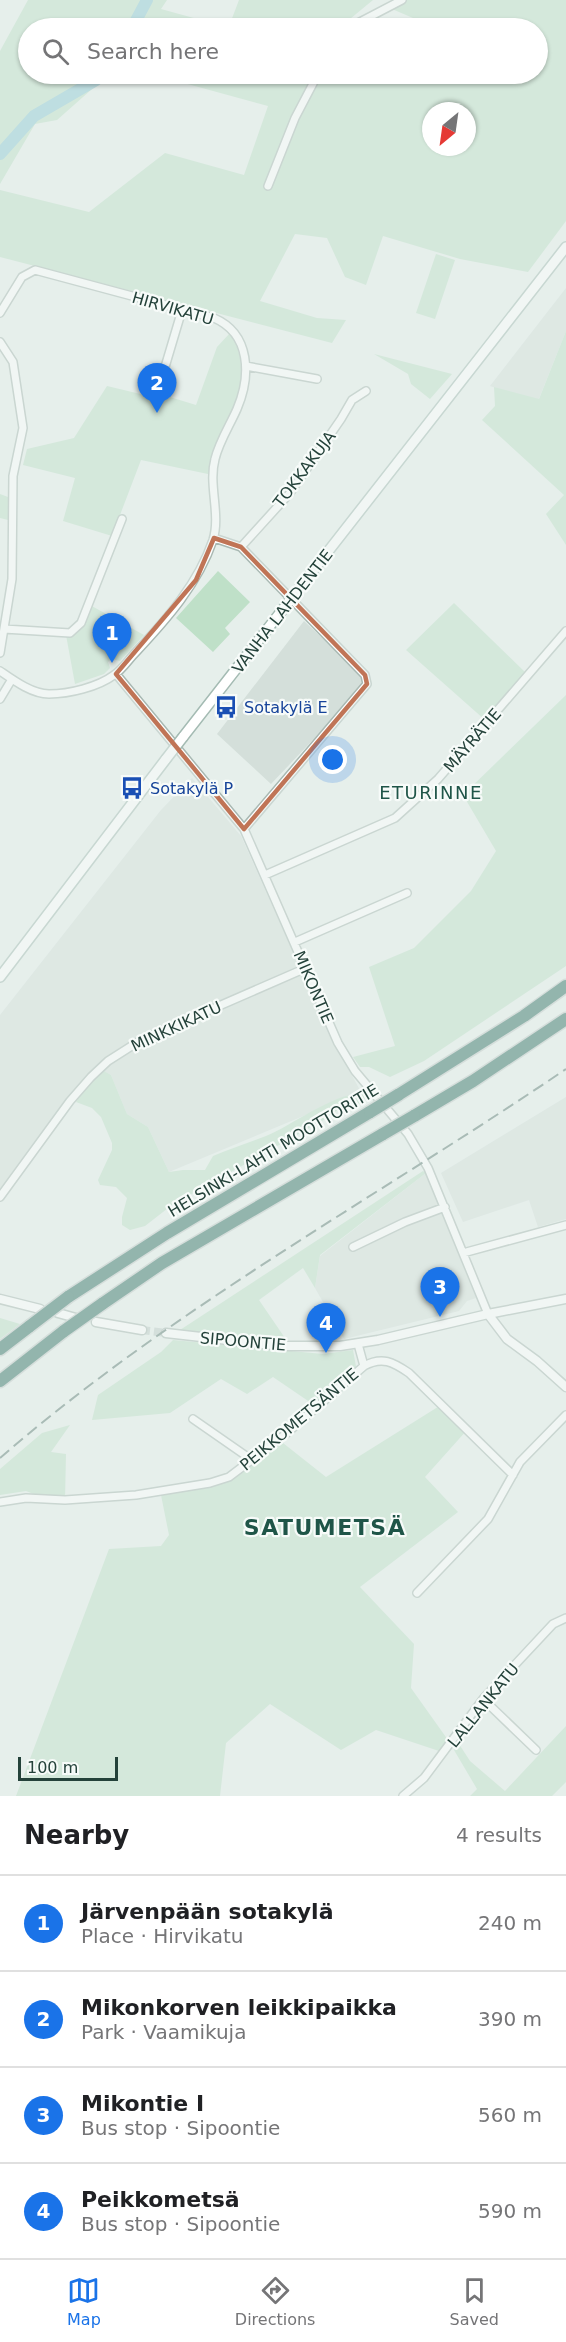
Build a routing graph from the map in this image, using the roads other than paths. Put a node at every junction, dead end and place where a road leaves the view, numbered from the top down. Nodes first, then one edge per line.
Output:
1 (402, 0) edge
2 (368, 18) edge
3 (313, 84) edge
4 (268, 186) dead end
5 (566, 247) edge
6 (182, 310) junction
7 (0, 313) edge
8 (0, 342) edge
9 (246, 366) junction
10 (162, 377) dead end
11 (317, 379) dead end
12 (366, 391) dead end
13 (122, 519) dead end
14 (214, 538) junction
15 (241, 548) junction
16 (292, 600) junction
17 (4, 629) junction
18 (566, 631) edge
19 (0, 653) edge
20 (0, 671) edge
21 (116, 674) junction
22 (12, 679) junction
23 (0, 699) edge
24 (244, 829) junction
25 (266, 875) junction
26 (407, 893) dead end
27 (295, 942) junction
28 (306, 968) junction
29 (0, 977) edge
30 (566, 986) edge
31 (566, 1018) edge
32 (0, 1197) edge
33 (445, 1208) junction
34 (566, 1225) edge
35 (353, 1247) dead end
36 (463, 1253) junction
37 (0, 1299) edge
38 (566, 1299) edge
39 (40, 1309) dead end
40 (58, 1313) dead end
41 (488, 1314) junction
42 (76, 1318) dead end
43 (96, 1322) dead end
44 (142, 1330) tunnel mouth
45 (166, 1333) tunnel mouth
46 (358, 1344) junction
47 (0, 1348) edge
48 (364, 1366) junction
49 (0, 1381) edge
50 (566, 1387) edge
51 (566, 1415) edge
52 (193, 1419) dead end
53 (252, 1460) junction
54 (513, 1475) junction
55 (0, 1502) edge
56 (417, 1593) dead end
57 (566, 1618) edge
58 (483, 1700) junction
59 (536, 1750) dead end
60 (403, 1796) edge

1 - 2 street
3 - 4 street
5 - 16 main road, VANHA LAHDENTIE
6 - 7 street, HIRVIKATU
6 - 9 street, HIRVIKATU
6 - 10 street
8 - 17 street
9 - 11 street
9 - 14 street, HIRVIKATU
12 - 15 street, TOKKAKUJA
13 - 17 street
14 - 15 street
14 - 21 street, HIRVIKATU
15 - 16 street
16 - 24 street
16 - 29 main road, VANHA LAHDENTIE, bridge
17 - 19 street
18 - 25 street, MÄYRÄTIE
20 - 22 street
21 - 22 street
21 - 24 street, MIKONTIE
22 - 23 street
24 - 25 street, MIKONTIE
25 - 27 street, MIKONTIE
26 - 27 street
27 - 28 street, MIKONTIE
28 - 32 street, MINKKIKATU
28 - 33 street, MIKONTIE
30 - 47 highway, HELSINKI-LAHTI MOOTTORITIE, bridge
31 - 49 highway, bridge
33 - 35 street
33 - 36 street, MIKONTIE
34 - 36 street
36 - 41 street, MIKONTIE
37 - 39 street
38 - 41 street, SIPOONTIE
40 - 42 street
41 - 46 street, SIPOONTIE
41 - 50 street
43 - 44 street
45 - 46 street, SIPOONTIE
46 - 48 street, PEIKKOMETSÄNTIE
48 - 53 street, PEIKKOMETSÄNTIE
48 - 54 street
51 - 54 street
52 - 53 street
53 - 55 street, PEIKKOMETSÄNTIE
54 - 56 street
57 - 58 street, LALLANKATU
58 - 59 street
58 - 60 street, LALLANKATU

